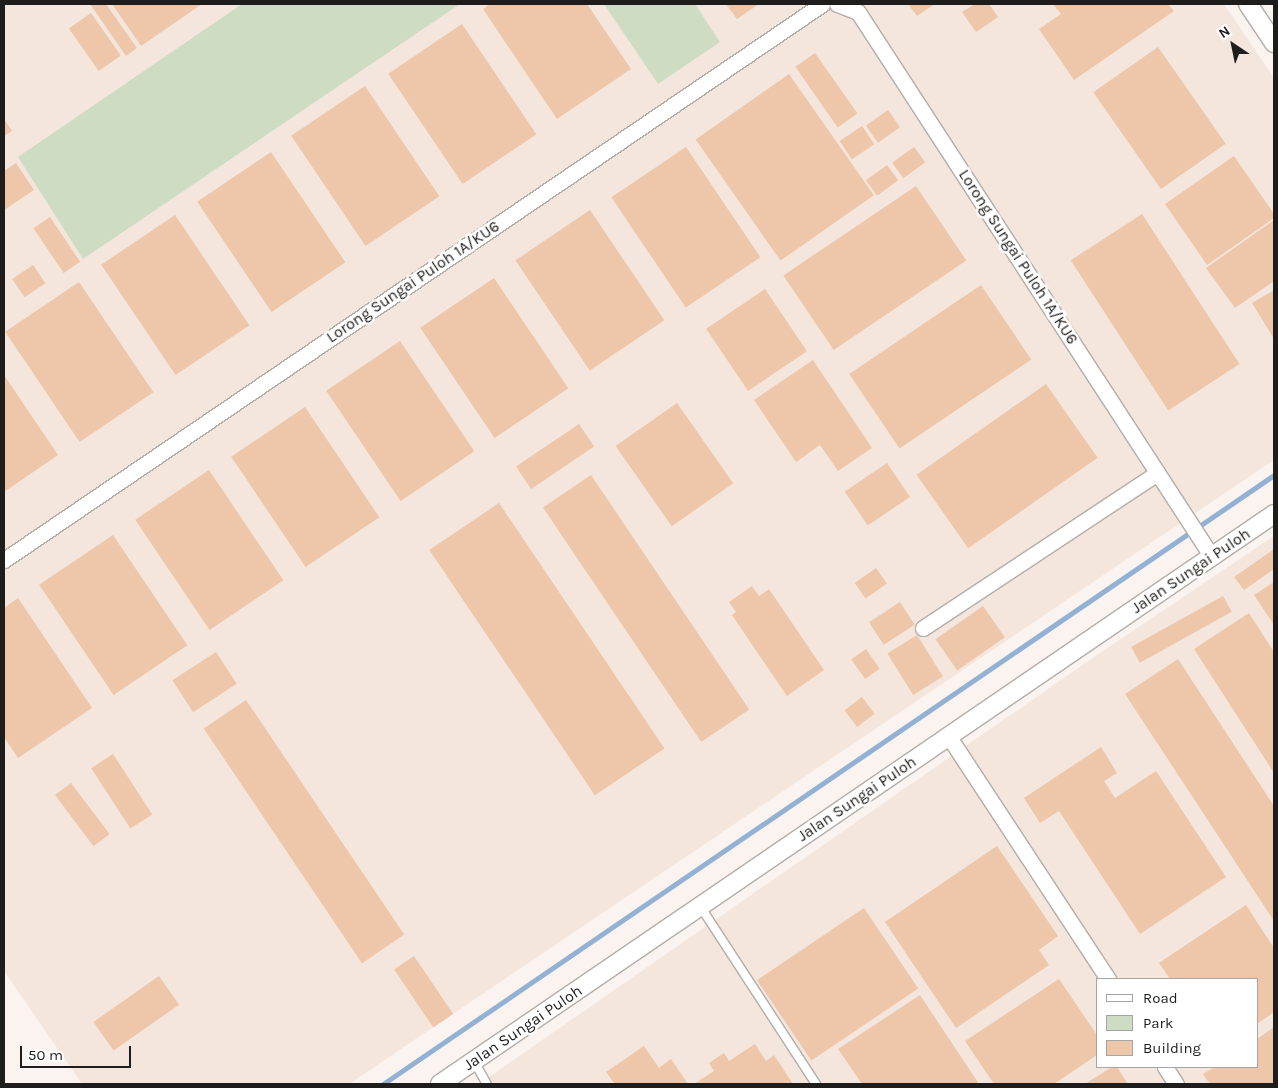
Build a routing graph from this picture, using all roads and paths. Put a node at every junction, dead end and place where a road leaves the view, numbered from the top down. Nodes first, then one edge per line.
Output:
1 (822, 4) edge
2 (837, 4) edge
3 (1248, 4) edge
4 (1274, 43) edge
5 (1157, 474) junction
6 (1274, 514) edge
7 (1212, 557) junction
8 (4, 560) edge
9 (922, 628) dead end
10 (949, 737) junction
11 (700, 906) junction
12 (1107, 978) edge
13 (474, 1061) junction
14 (1166, 1068) edge
15 (440, 1084) edge
16 (487, 1084) edge
17 (816, 1084) edge
18 (1176, 1084) edge

1 - 8 street, Lorong Sungai Puloh 1A/KU6
2 - 5 street, Lorong Sungai Puloh 1A/KU6
3 - 4 street
5 - 7 street, Lorong Sungai Puloh 1A/KU6
5 - 9 street
6 - 7 street, Jalan Sungai Puloh
7 - 10 street, Jalan Sungai Puloh
10 - 11 street, Jalan Sungai Puloh
10 - 12 street
11 - 13 street, Jalan Sungai Puloh
11 - 17 lane
13 - 15 street, Jalan Sungai Puloh
13 - 16 lane
14 - 18 street

